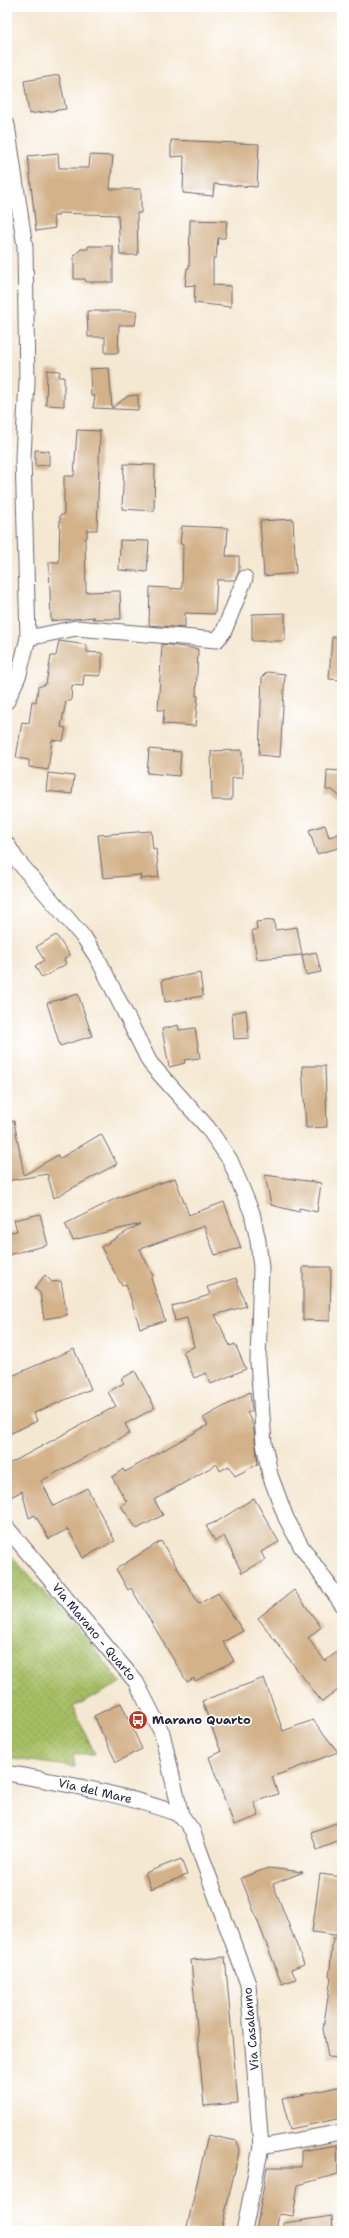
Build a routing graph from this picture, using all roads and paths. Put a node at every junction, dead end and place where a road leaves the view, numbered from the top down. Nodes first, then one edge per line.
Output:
1 (7, 125) edge
2 (245, 578) dead end
3 (28, 638) junction
4 (7, 701) edge
5 (7, 844) edge
6 (7, 1528) edge
7 (342, 1604) edge
8 (7, 1773) edge
9 (181, 1815) junction
10 (342, 2132) edge
11 (261, 2147) junction
12 (244, 2231) edge

1 - 3 street
2 - 3 street
3 - 4 street
5 - 7 street
6 - 9 street, Via Marano - Quarto
8 - 9 street, Via del Mare
9 - 11 street, Via Casalanno
10 - 11 street
11 - 12 street, Via Casalanno

